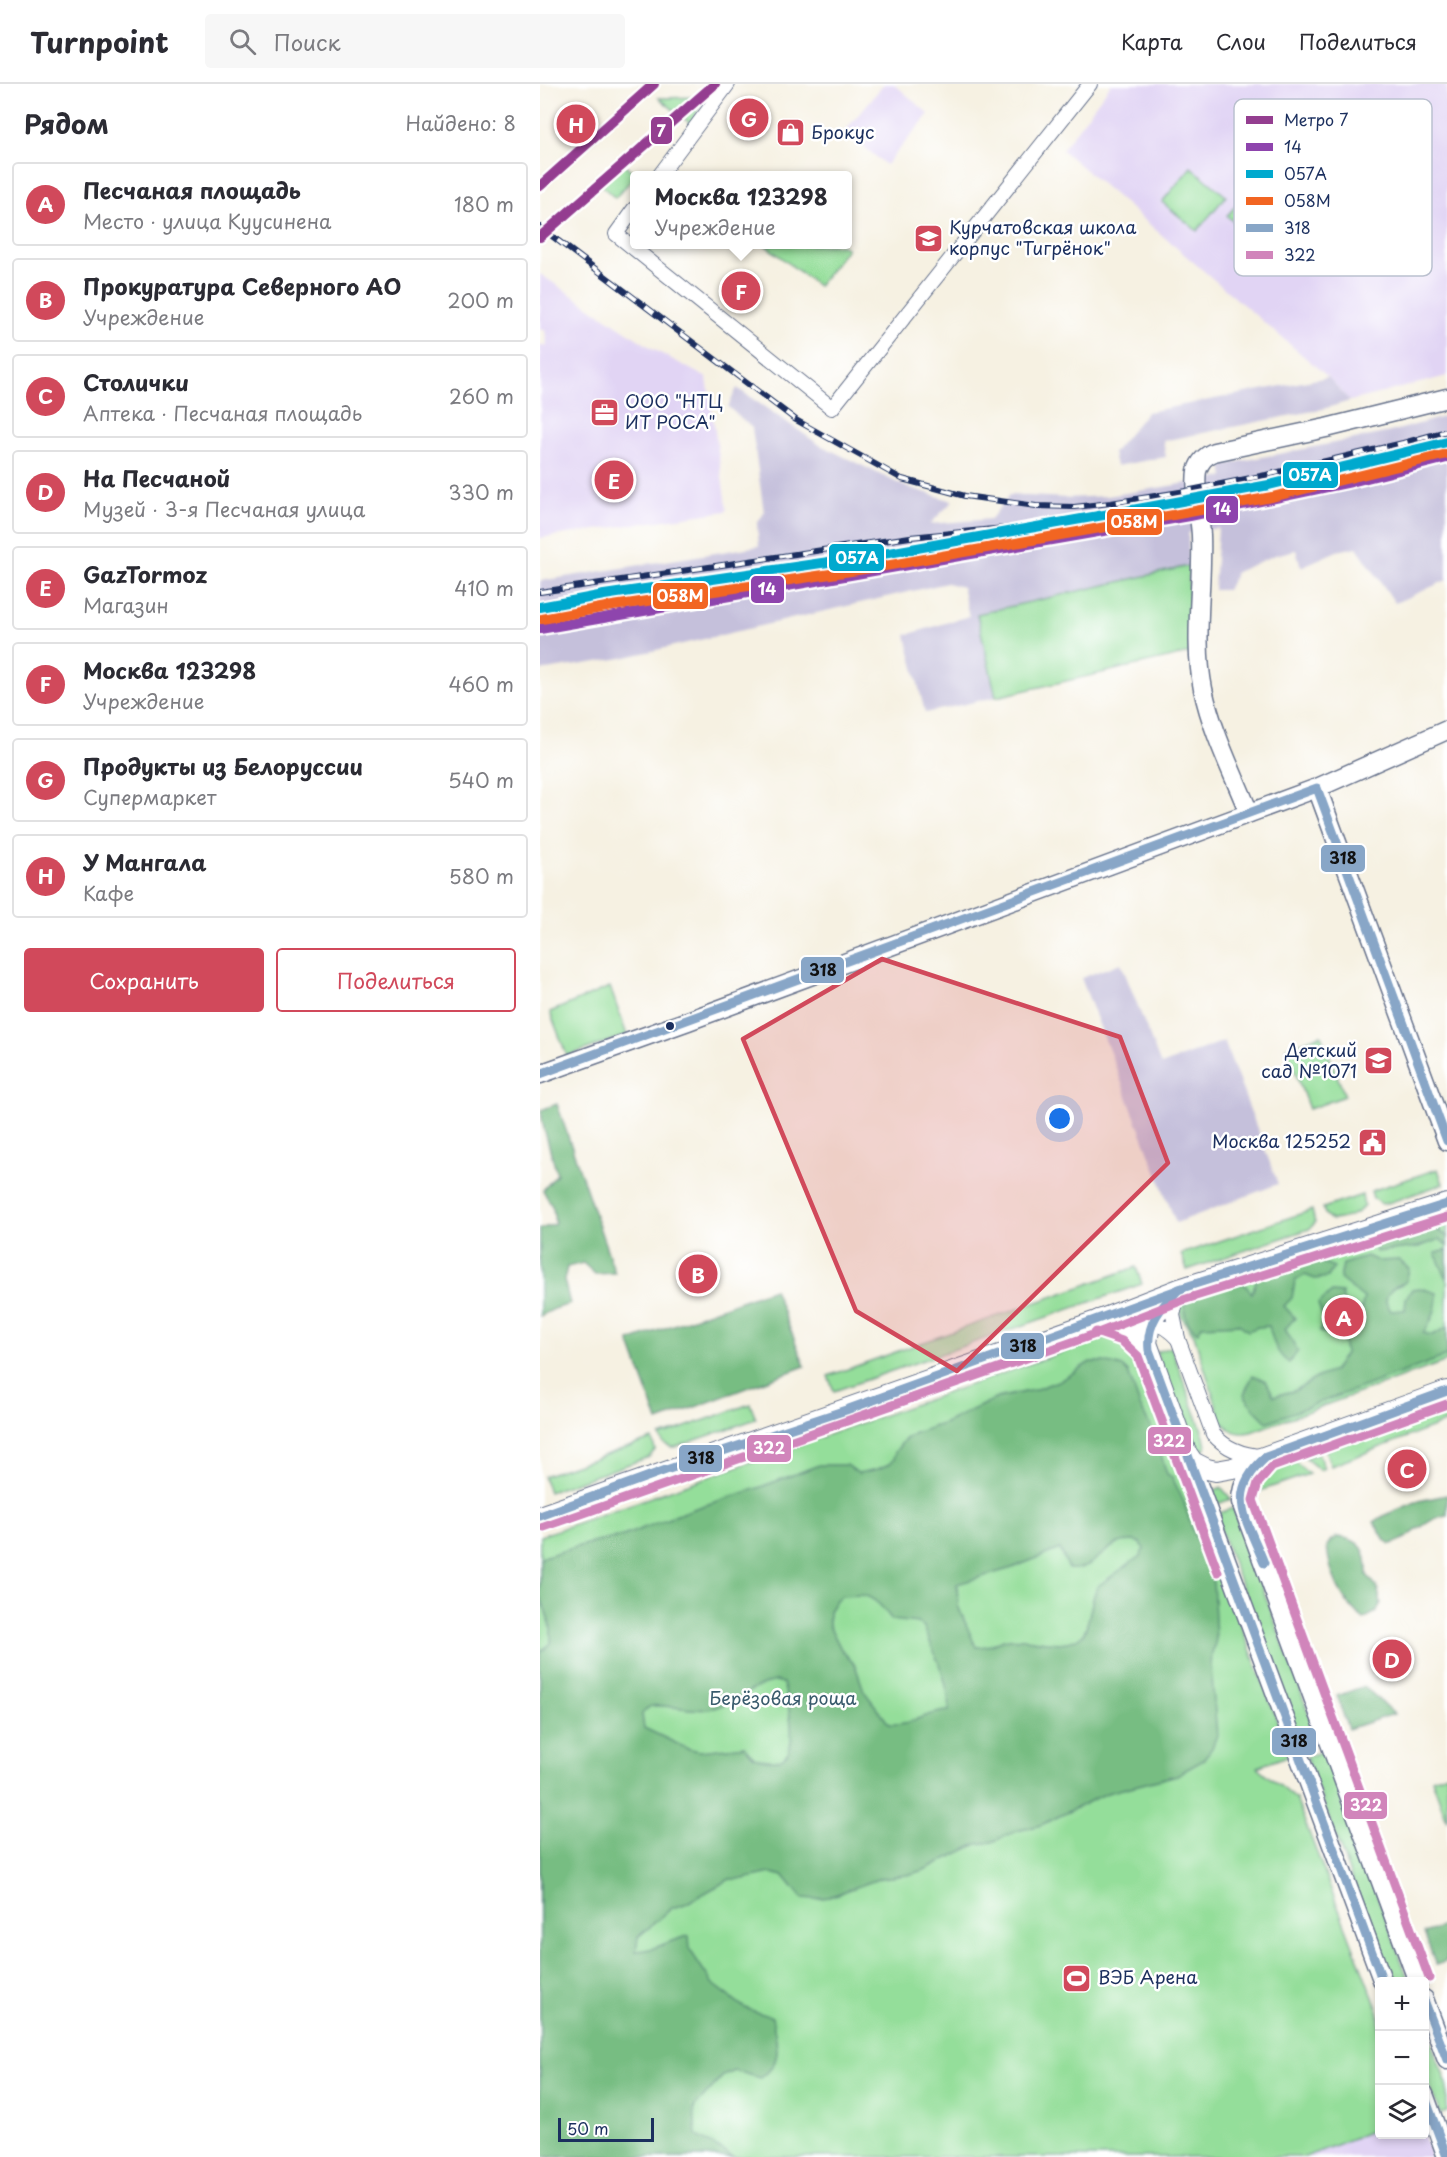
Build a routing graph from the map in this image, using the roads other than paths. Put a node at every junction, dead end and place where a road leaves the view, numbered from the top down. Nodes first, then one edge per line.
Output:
1 (728, 84) edge
2 (1090, 84) edge
3 (663, 171) edge
4 (630, 215) edge
5 (630, 245) edge
6 (635, 249) edge
7 (1447, 399) edge
8 (1447, 729) edge
9 (1317, 788) junction
10 (1249, 813) junction
11 (540, 1074) edge
12 (1447, 1141) edge
13 (1447, 1204) edge
14 (1179, 1289) junction
15 (1099, 1320) junction
16 (1152, 1321) junction
17 (1178, 1339) junction
18 (1149, 1350) junction
19 (1447, 1391) edge
20 (1186, 1452) junction
21 (1266, 1457) junction
22 (540, 1516) edge
23 (1381, 1977) edge
24 (1416, 1977) edge
25 (1429, 2010) edge
26 (1447, 2060) edge
27 (1429, 2105) edge
28 (1447, 2157) edge

1 - 3 street
2 - 6 street
4 - 5 street
7 - 10 street
8 - 9 street
9 - 10 street
9 - 12 street
10 - 11 street
13 - 14 main road
14 - 15 main road
14 - 16 main road
14 - 17 street
15 - 16 street
15 - 18 main road
15 - 22 main road
16 - 17 street
16 - 18 main road
17 - 21 street
18 - 20 main road
19 - 21 main road
20 - 21 main road
20 - 23 street
21 - 24 street
25 - 26 street
27 - 28 street

